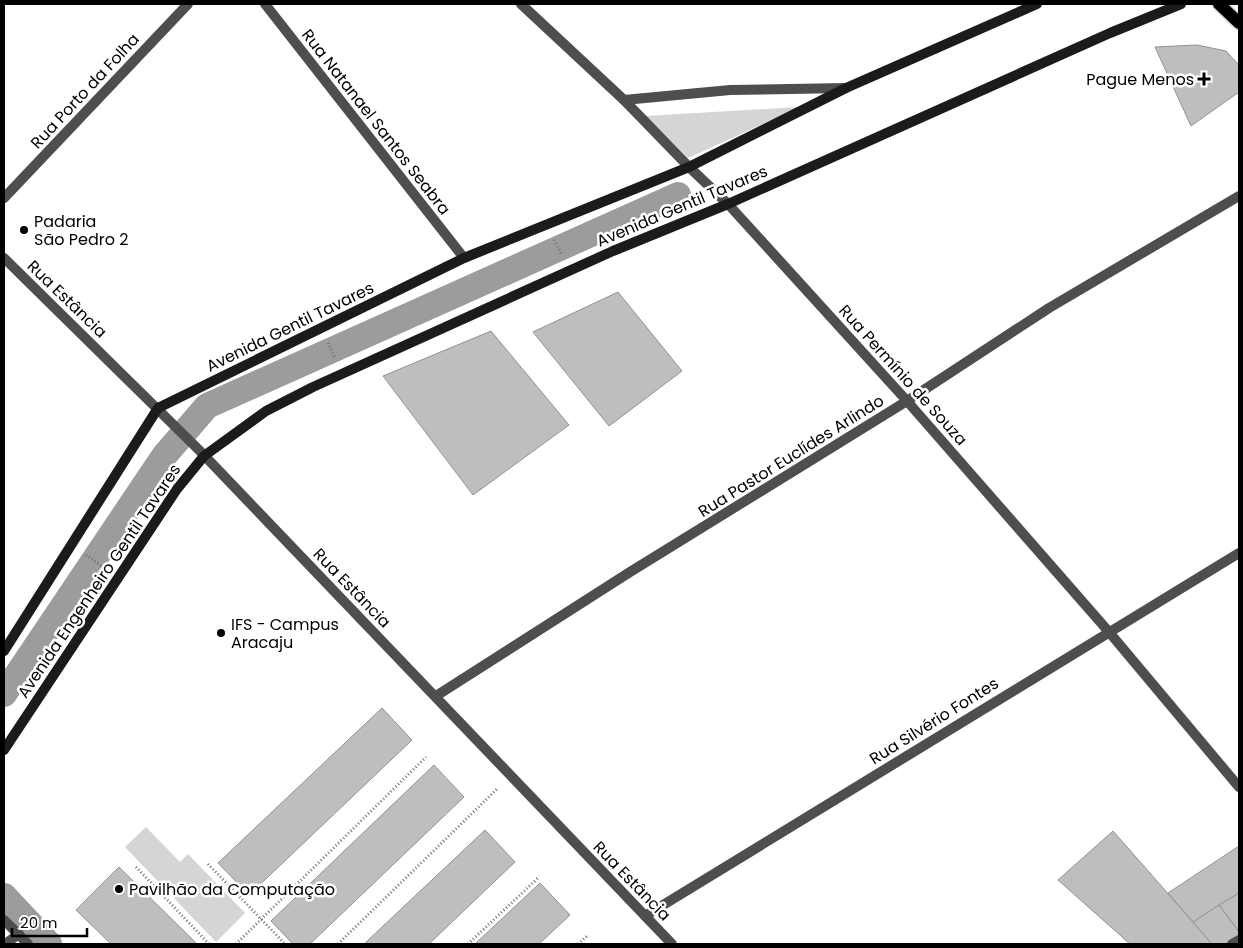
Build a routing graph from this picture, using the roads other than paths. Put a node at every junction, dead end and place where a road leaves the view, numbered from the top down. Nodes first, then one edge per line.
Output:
1 (188, 4) edge
2 (265, 4) edge
3 (521, 4) edge
4 (1037, 4) edge
5 (1181, 4) edge
6 (1219, 4) edge
7 (1239, 23) edge
8 (846, 88) junction
9 (624, 100) junction
10 (691, 169) junction
11 (1239, 196) edge
12 (4, 198) edge
13 (725, 201) junction
14 (4, 258) edge
15 (464, 258) junction
16 (907, 402) junction
17 (161, 412) junction
18 (202, 453) junction
19 (1239, 553) edge
20 (1109, 632) junction
21 (4, 651) edge
22 (436, 696) junction
23 (4, 750) edge
24 (1239, 787) edge
25 (645, 916) junction
26 (4, 920) edge
27 (19, 934) junction
28 (1239, 940) edge
29 (5, 944) edge
30 (28, 944) edge
31 (672, 944) edge
32 (1232, 944) edge

1 - 12 street, Rua Porto da Folha
2 - 15 street, Rua Natanael Santos Seabra
3 - 9 street, Rua Permínio de Souza
4 - 8 main road, Avenida Gentil Tavares
5 - 13 main road, Avenida Gentil Tavares
6 - 7 main road
8 - 9 street, Avenida Gentil Tavares
8 - 10 main road, Avenida Gentil Tavares
9 - 10 street, Rua Permínio de Souza
10 - 13 street, Rua Permínio de Souza
10 - 15 main road, Avenida Gentil Tavares
11 - 16 street, Rua Pastor Euclídes Arlindo
13 - 16 street, Rua Permínio de Souza
13 - 18 main road, Avenida Gentil Tavares
14 - 17 street, Rua Estância
15 - 17 main road, Avenida Gentil Tavares
16 - 20 street, Rua Permínio de Souza
16 - 22 street, Rua Pastor Euclídes Arlindo
17 - 18 street, Rua Estância
17 - 21 main road
18 - 22 street, Rua Estância
18 - 23 main road, Avenida Engenheiro Gentil Tavares
19 - 20 street, Rua Silvério Fontes
20 - 24 street, Rua Permínio de Souza
20 - 25 street, Rua Silvério Fontes
22 - 25 street, Rua Estância
25 - 31 street, Rua Estância
26 - 27 street
27 - 29 street
27 - 30 street
28 - 32 street

